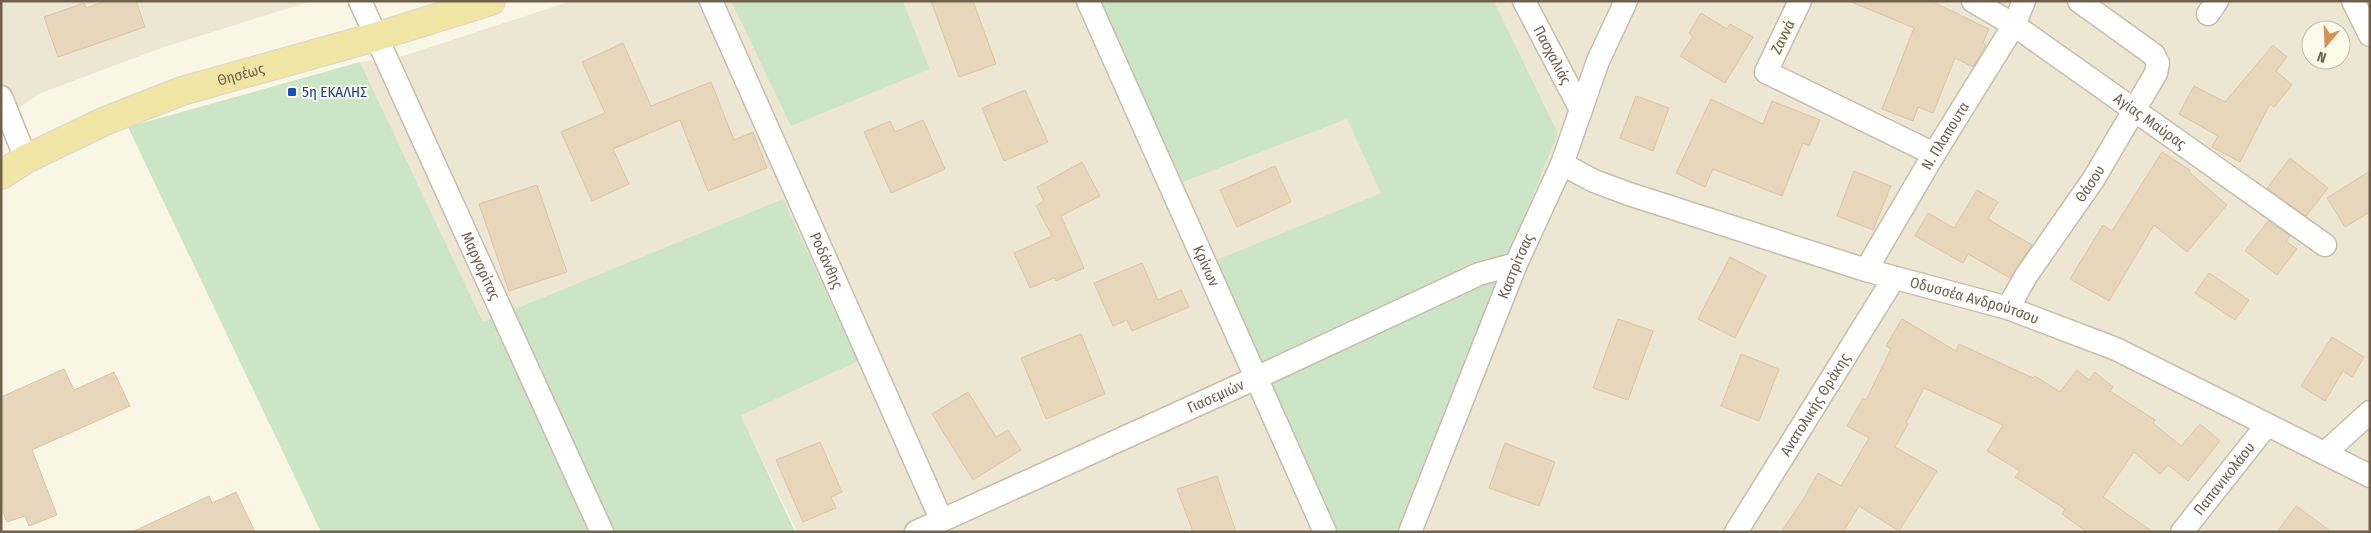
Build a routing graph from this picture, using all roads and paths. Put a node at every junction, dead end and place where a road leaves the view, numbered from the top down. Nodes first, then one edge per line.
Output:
1 (360, 1) edge
2 (491, 1) edge
3 (711, 1) edge
4 (1088, 1) edge
5 (1524, 1) edge
6 (1626, 1) edge
7 (1800, 1) edge
8 (1973, 1) edge
9 (2024, 1) edge
10 (2079, 1) edge
11 (2353, 1) edge
12 (2014, 25) junction
13 (2370, 35) edge
14 (375, 37) junction
15 (1, 97) edge
16 (1581, 110) junction
17 (2133, 111) junction
18 (1934, 154) junction
19 (26, 159) junction
20 (1562, 164) junction
21 (1, 174) edge
22 (2325, 245) dead end
23 (1516, 264) junction
24 (1866, 270) junction
25 (1894, 278) junction
26 (2008, 308) junction
27 (1256, 378) junction
28 (2370, 412) edge
29 (2266, 426) junction
30 (2325, 453) junction
31 (2370, 476) edge
32 (941, 519) junction
33 (602, 532) edge
34 (916, 532) edge
35 (1325, 532) edge
36 (1410, 532) edge
37 (1736, 532) edge
38 (2182, 532) edge

1 - 14 street, Μαργαρίτας
2 - 14 main road, Θησέως
3 - 32 street, Ροδάνθης
4 - 27 street, Κρίνων
5 - 16 street, Πασχαλιάς
6 - 16 street, Καστρίτσας
7 - 18 street, Ζαννά
8 - 12 street, Αγίας Μαύρας
9 - 12 street, Ν. Πλαπουτα
10 - 17 street, Θάσου
11 - 13 street
12 - 17 street, Αγίας Μαύρας
12 - 18 street, Ν. Πλαπουτα
14 - 19 main road, Θησέως
14 - 33 street, Μαργαρίτας
15 - 19 street
16 - 20 street, Καστρίτσας
17 - 22 street, Αγίας Μαύρας
17 - 26 street, Θάσου
18 - 24 street, Ν. Πλαπουτα
19 - 21 main road, Θησέως
20 - 23 street, Καστρίτσας
20 - 24 street, Οδυσσέα Ανδρούτσου
23 - 27 street, Γιασεμιών
23 - 36 street, Καστρίτσας
24 - 25 street, Οδυσσέα Ανδρούτσου
25 - 26 street, Οδυσσέα Ανδρούτσου
25 - 37 street, Ανατολικής Θράκης
26 - 29 street, Οδυσσέα Ανδρούτσου
27 - 32 street, Γιασεμιών
27 - 35 street, Κρίνων
28 - 30 street
29 - 30 street, Οδυσσέα Ανδρούτσου
29 - 38 street, Παπανικολάου
30 - 31 street, Οδυσσέα Ανδρούτσου
32 - 34 street, Γιασεμιών

